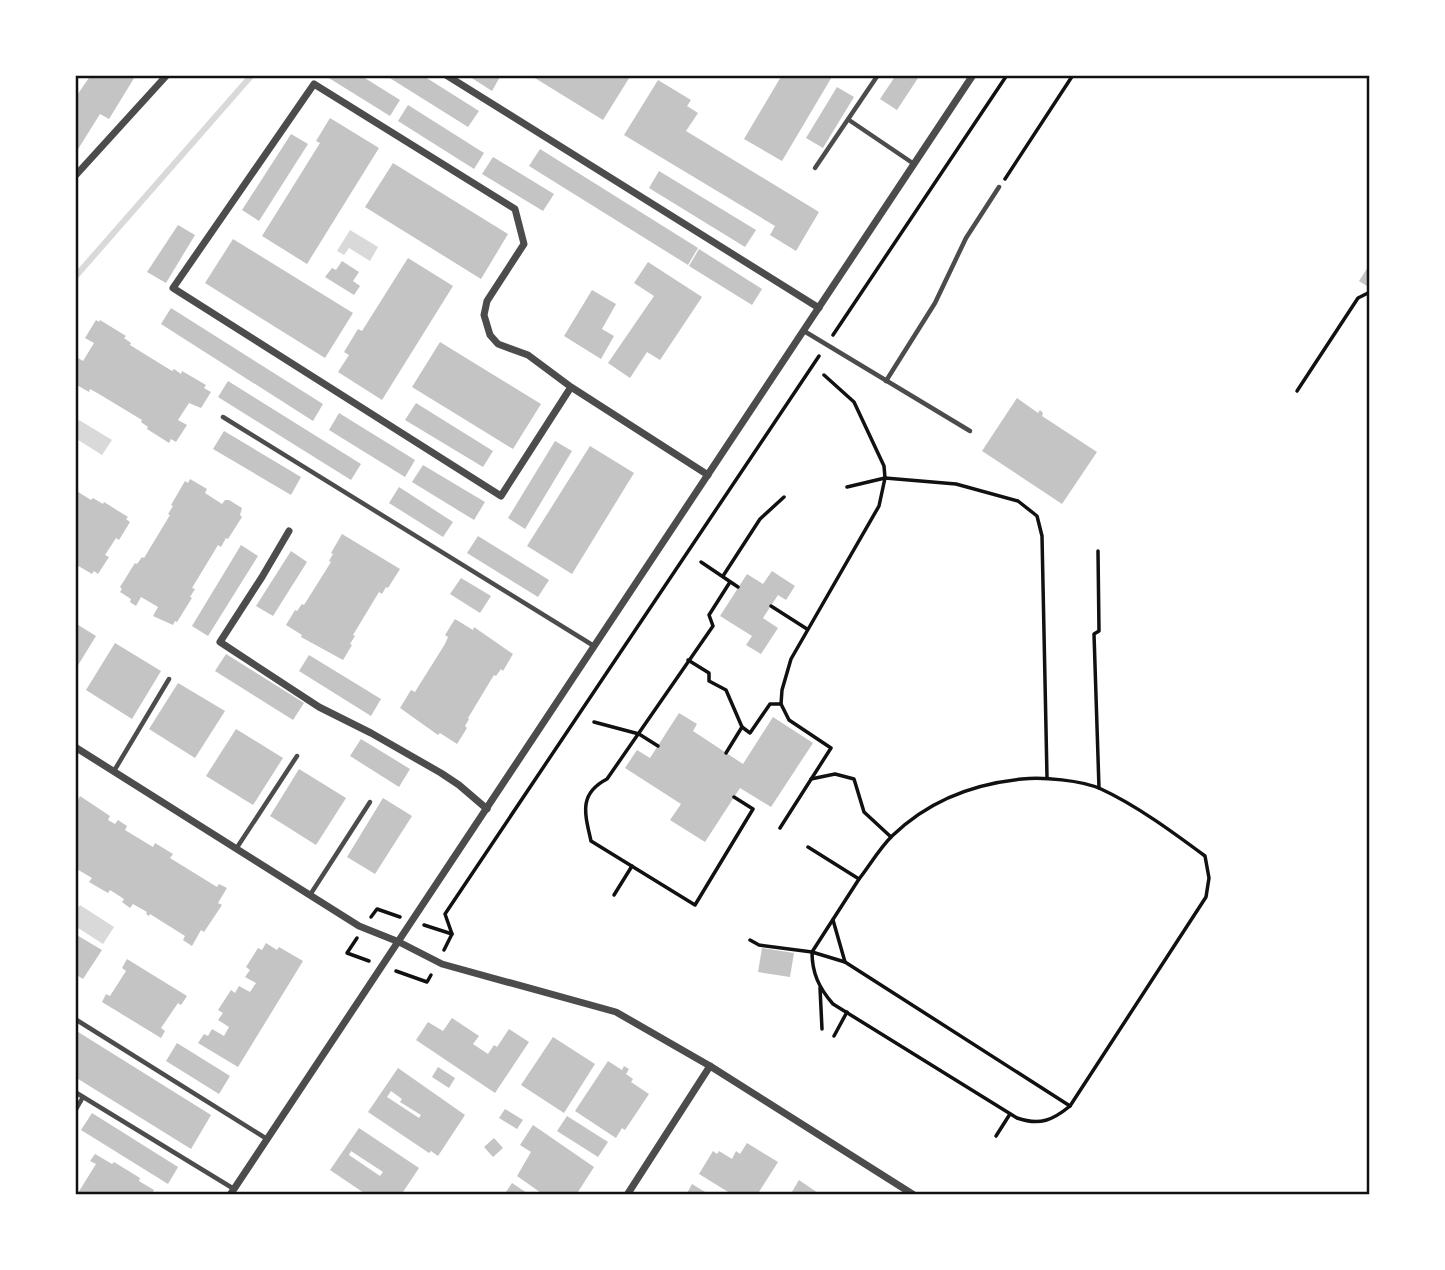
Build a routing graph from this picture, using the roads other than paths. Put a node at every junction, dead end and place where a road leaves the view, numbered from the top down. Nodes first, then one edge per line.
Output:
1 (167, 75) edge
2 (446, 75) edge
3 (878, 75) edge
4 (973, 75) edge
5 (849, 120) junction
6 (914, 164) junction
7 (815, 168) dead end
8 (75, 176) edge
9 (999, 187) road end
10 (818, 308) junction
11 (804, 331) junction
12 (886, 381) junction
13 (571, 387) junction
14 (223, 417) dead end
15 (970, 430) dead end
16 (708, 475) junction
17 (289, 531) dead end
18 (594, 646) junction
19 (169, 679) dead end
20 (75, 747) edge
21 (296, 756) dead end
22 (114, 771) junction
23 (370, 802) dead end
24 (487, 809) junction
25 (236, 849) junction
26 (310, 895) junction
27 (399, 942) junction
28 (75, 1019) edge
29 (710, 1066) junction
30 (75, 1092) edge
31 (83, 1097) junction
32 (75, 1111) edge
33 (267, 1139) junction
34 (232, 1192) edge
35 (627, 1195) edge
36 (914, 1195) edge

1 - 8 street
2 - 10 street
3 - 5 lane
4 - 6 street
5 - 6 lane
5 - 7 lane
6 - 10 street
9 - 12 lane
10 - 11 street
11 - 12 lane
11 - 16 street
12 - 15 lane
13 - 13 street
13 - 16 street
14 - 18 lane
16 - 18 street
17 - 24 street
18 - 24 street
19 - 22 lane
20 - 22 street
21 - 25 lane
22 - 25 street
23 - 26 lane
24 - 27 street
25 - 26 street
26 - 27 street
27 - 29 street
27 - 33 street
28 - 33 lane
29 - 35 street
29 - 36 street
30 - 31 lane
31 - 32 lane
31 - 34 lane
33 - 34 street

